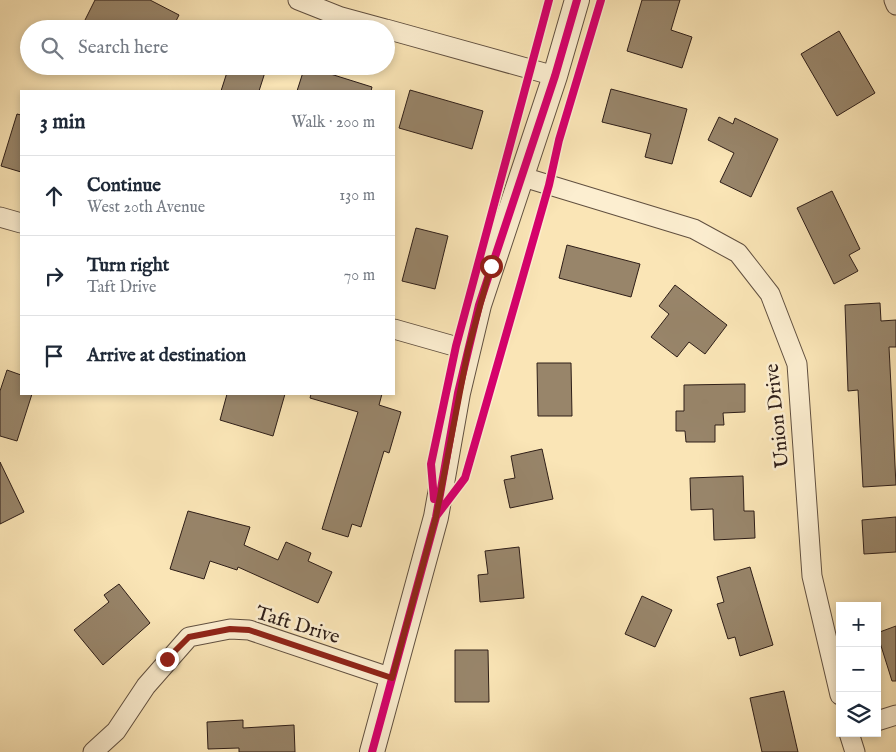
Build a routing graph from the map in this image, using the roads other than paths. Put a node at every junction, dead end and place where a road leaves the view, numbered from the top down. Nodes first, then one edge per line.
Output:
1 (298, 0) edge
2 (576, 0) edge
3 (894, 0) edge
4 (896, 5) edge
5 (352, 20) edge
6 (395, 32) edge
7 (555, 76) junction
8 (523, 177) junction
9 (0, 217) edge
10 (20, 223) edge
11 (395, 329) edge
12 (468, 350) junction
13 (392, 678) junction
14 (839, 692) edge
15 (896, 715) edge
16 (881, 720) edge
17 (850, 737) edge
18 (93, 752) edge
19 (372, 752) edge
20 (855, 752) edge

1 - 5 street
2 - 7 street
3 - 4 street
6 - 7 street
7 - 8 street
8 - 12 street
8 - 14 street, Union Drive
9 - 10 street
11 - 12 street
12 - 13 street
13 - 18 street, Taft Drive
13 - 19 street
15 - 16 street
17 - 20 street

